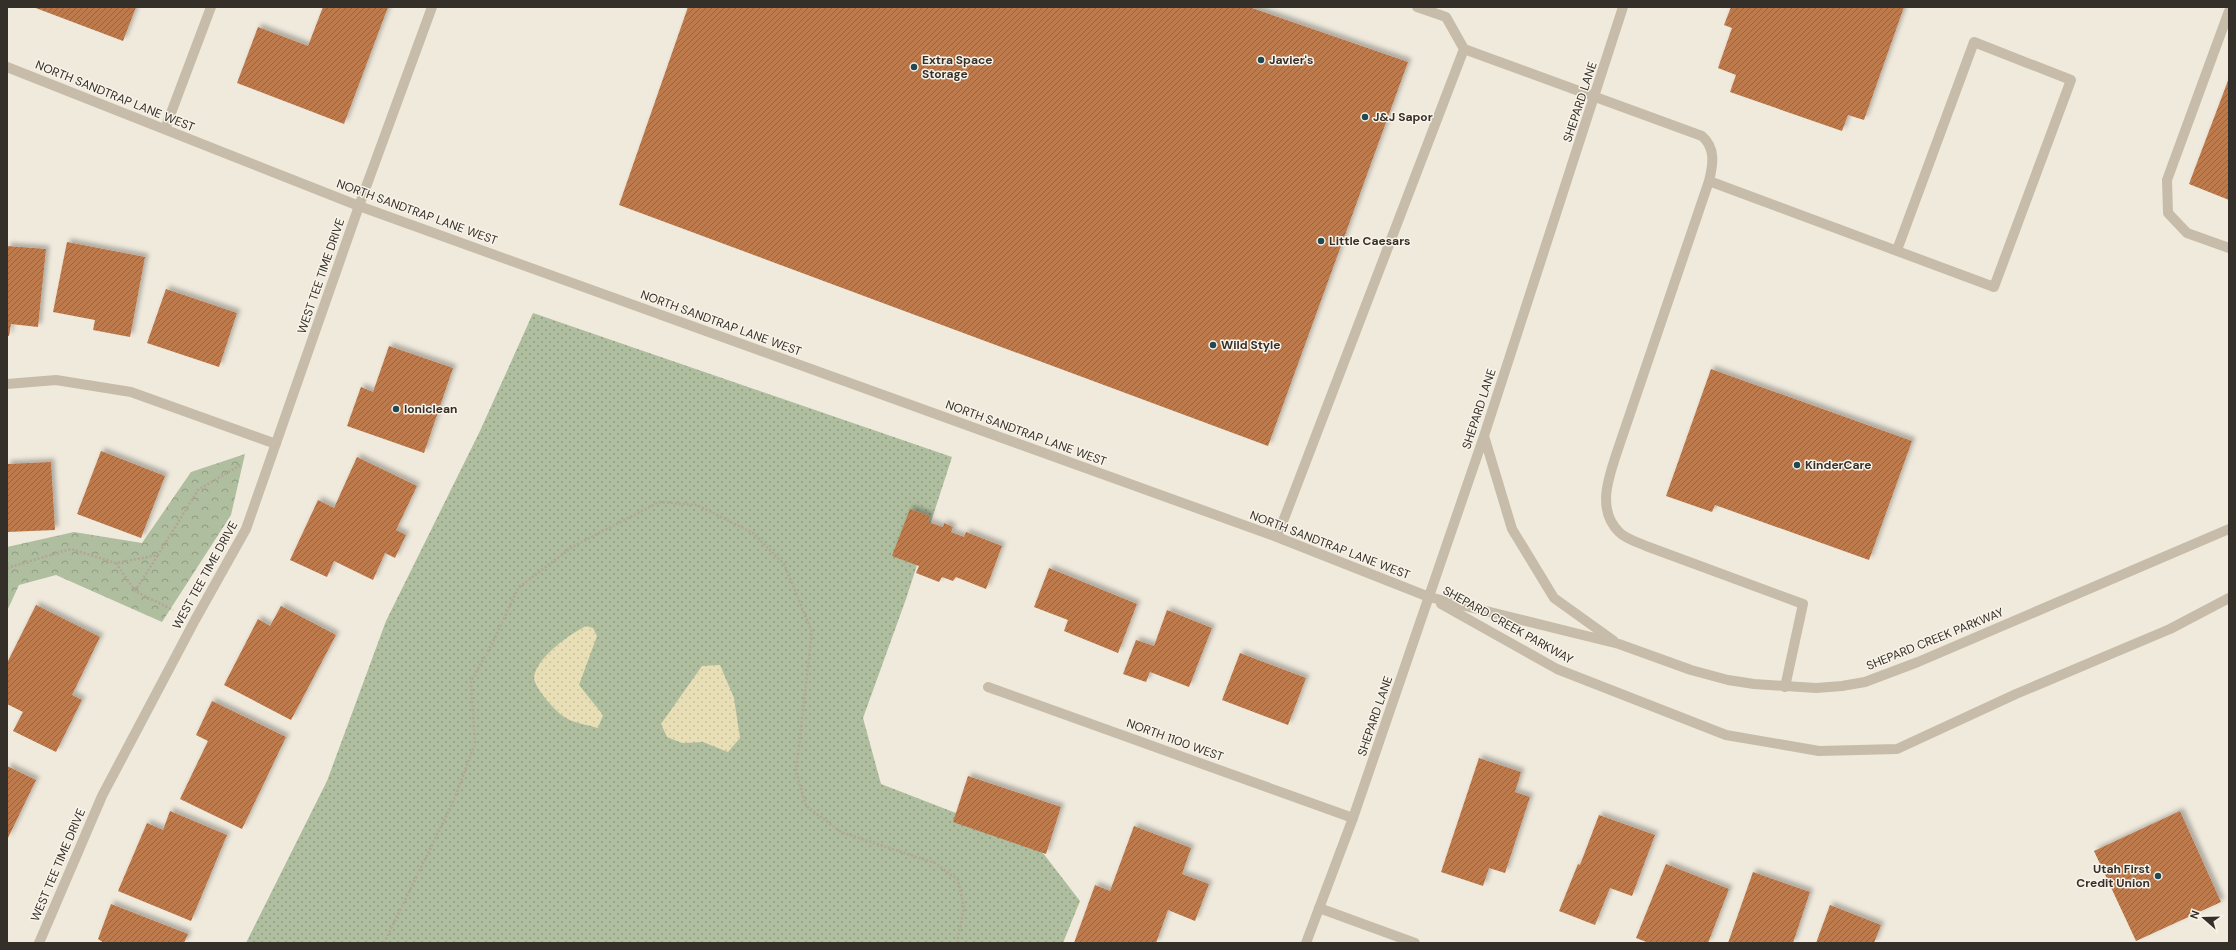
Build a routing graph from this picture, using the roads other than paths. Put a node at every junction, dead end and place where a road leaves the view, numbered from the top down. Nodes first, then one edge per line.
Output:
1 (211, 7) edge
2 (432, 7) edge
3 (1417, 7) edge
4 (1449, 7) edge
5 (1623, 7) edge
6 (2229, 11) edge
7 (1446, 17) junction
8 (1464, 49) junction
9 (7, 67) edge
10 (1596, 95) junction
11 (165, 129) junction
12 (1709, 181) junction
13 (359, 206) junction
14 (2229, 248) edge
15 (1897, 250) junction
16 (7, 384) edge
17 (1484, 436) junction
18 (276, 444) junction
19 (2229, 529) edge
20 (1277, 537) junction
21 (1429, 597) junction
22 (2229, 598) edge
23 (1618, 644) junction
24 (1785, 687) junction
25 (988, 688) dead end
26 (1353, 818) junction
27 (1319, 908) junction
28 (39, 943) edge
29 (1306, 943) edge
30 (1415, 943) edge

1 - 11 street
2 - 13 street, WEST TEE TIME DRIVE
3 - 7 street
4 - 7 street
5 - 10 street, SHEPARD LANE
6 - 14 street
7 - 8 street
8 - 10 street
8 - 20 street
9 - 11 street, NORTH SANDTRAP LANE WEST
10 - 12 street
10 - 17 street, SHEPARD LANE
11 - 13 street, NORTH SANDTRAP LANE WEST
12 - 15 street
12 - 24 street
13 - 18 street, WEST TEE TIME DRIVE
13 - 20 street, NORTH SANDTRAP LANE WEST
15 - 15 street
16 - 18 street
17 - 21 street, SHEPARD LANE
17 - 23 street
18 - 28 street, WEST TEE TIME DRIVE
19 - 24 street, SHEPARD CREEK PARKWAY
20 - 21 street, NORTH SANDTRAP LANE WEST
21 - 22 street, SHEPARD CREEK PARKWAY
21 - 23 street, SHEPARD CREEK PARKWAY
21 - 26 street, SHEPARD LANE
23 - 24 street, SHEPARD CREEK PARKWAY
25 - 26 street, NORTH 1100 WEST
26 - 27 street, SHEPARD LANE
27 - 29 street, SHEPARD LANE
27 - 30 street

